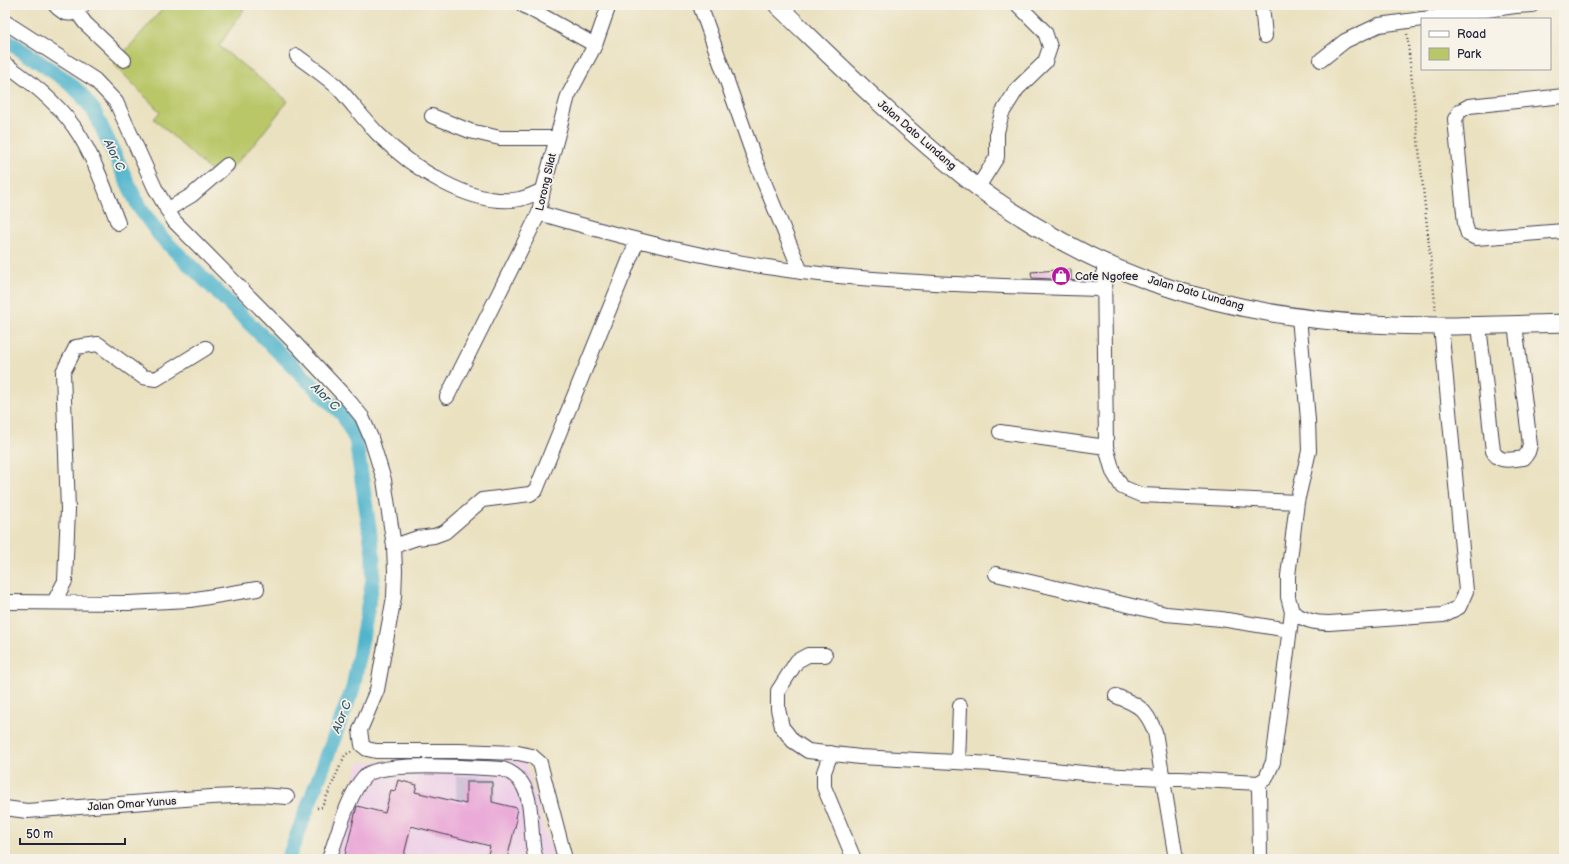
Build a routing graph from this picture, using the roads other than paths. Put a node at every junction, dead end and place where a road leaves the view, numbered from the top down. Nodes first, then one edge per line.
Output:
1 (55, 5) edge
2 (523, 5) edge
3 (609, 5) edge
4 (700, 5) edge
5 (777, 5) edge
6 (1018, 5) edge
7 (1262, 5) edge
8 (1532, 5) edge
9 (80, 9) edge
10 (1430, 18) edge
11 (1421, 19) edge
12 (5, 22) edge
13 (1265, 36) dead end
14 (595, 45) junction
15 (297, 56) dead end
16 (124, 60) dead end
17 (1321, 60) dead end
18 (5, 64) edge
19 (1564, 96) edge
20 (432, 116) dead end
21 (556, 138) junction
22 (227, 165) dead end
23 (978, 187) junction
24 (543, 190) junction
25 (167, 210) junction
26 (539, 213) junction
27 (118, 223) dead end
28 (1564, 231) edge
29 (637, 241) junction
30 (1104, 262) junction
31 (801, 272) junction
32 (1103, 289) junction
33 (1299, 317) junction
34 (1564, 323) edge
35 (1515, 324) junction
36 (1479, 325) junction
37 (1439, 326) junction
38 (206, 348) dead end
39 (447, 397) dead end
40 (1000, 432) dead end
41 (1106, 447) junction
42 (1297, 502) junction
43 (394, 546) junction
44 (996, 574) dead end
45 (257, 589) dead end
46 (5, 602) edge
47 (54, 602) junction
48 (1292, 612) junction
49 (1289, 630) junction
50 (825, 655) dead end
51 (1116, 696) dead end
52 (960, 706) dead end
53 (832, 754) junction
54 (958, 762) junction
55 (1163, 779) junction
56 (1259, 783) junction
57 (288, 797) dead end
58 (5, 808) edge
59 (329, 859) edge
60 (536, 859) edge
61 (565, 859) edge
62 (854, 859) edge
63 (1176, 859) edge
64 (1260, 859) edge

1 - 9 street
2 - 14 street
3 - 14 street, Lorong Silat
4 - 31 street
5 - 23 main road, Jalan Dato Lundang
6 - 23 street
7 - 13 street
8 - 10 street
9 - 16 street
11 - 17 street
12 - 25 street
14 - 21 street, Lorong Silat
15 - 24 street
18 - 27 street
19 - 28 street
20 - 21 street
21 - 24 street, Lorong Silat
22 - 25 street
23 - 30 main road, Jalan Dato Lundang
24 - 26 street, Lorong Silat
25 - 43 street
26 - 29 street
26 - 39 street, Lorong Silat
29 - 31 street
29 - 43 street
30 - 32 street
30 - 33 main road, Jalan Dato Lundang
31 - 32 street
32 - 41 street
33 - 37 main road, Jalan Dato Lundang
33 - 42 street
34 - 35 main road, Jalan Dato Lundang
35 - 36 main road, Jalan Dato Lundang
35 - 36 street
36 - 37 main road, Jalan Dato Lundang
37 - 48 street
38 - 47 street
40 - 41 street
41 - 42 street
42 - 48 street
43 - 61 street
44 - 49 street
45 - 47 street
46 - 47 street
48 - 49 street
49 - 56 street
50 - 53 street
51 - 55 street
52 - 54 street
53 - 54 street
53 - 62 street
54 - 55 street
55 - 56 street
55 - 63 street
56 - 64 street
57 - 58 street, Jalan Omar Yunus
59 - 60 street

